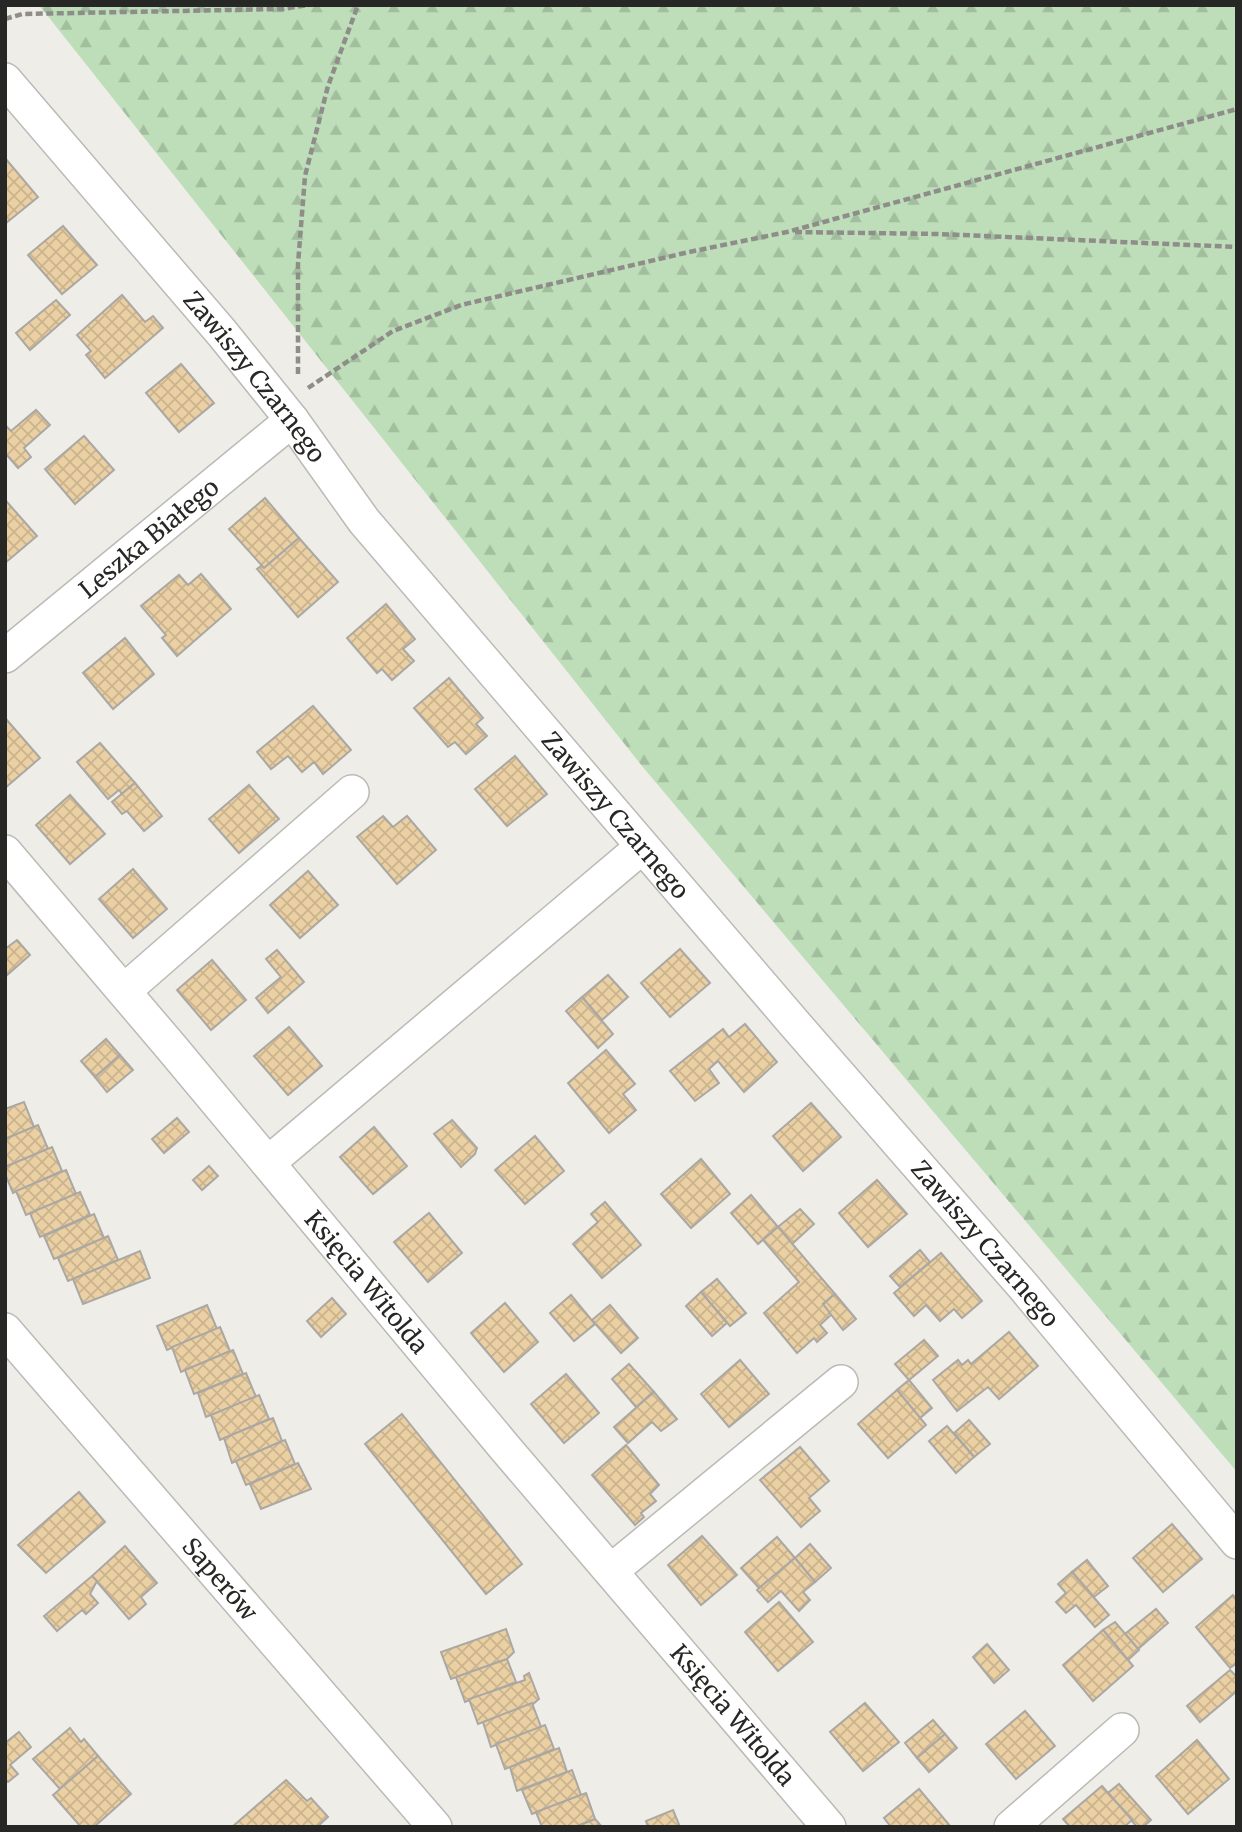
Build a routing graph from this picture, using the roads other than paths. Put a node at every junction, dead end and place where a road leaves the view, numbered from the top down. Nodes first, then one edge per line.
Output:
1 (5, 80) edge
2 (294, 408) junction
3 (5, 656) edge
4 (352, 792) dead end
5 (642, 846) junction
6 (5, 852) edge
7 (124, 991) junction
8 (268, 1163) junction
9 (5, 1330) edge
10 (841, 1382) dead end
11 (1237, 1542) edge
12 (611, 1571) junction
13 (1122, 1730) dead end
14 (435, 1827) edge
15 (830, 1827) edge
16 (1011, 1827) edge

1 - 2 street, Zawiszy Czarnego
2 - 3 street, Leszka Białego
2 - 5 street, Zawiszy Czarnego
4 - 7 street
5 - 8 street
5 - 11 street, Zawiszy Czarnego
6 - 7 street, Księcia Witolda
7 - 8 street, Księcia Witolda
8 - 12 street, Księcia Witolda
9 - 14 street, Saperów
10 - 12 street
12 - 15 street, Księcia Witolda
13 - 16 street

